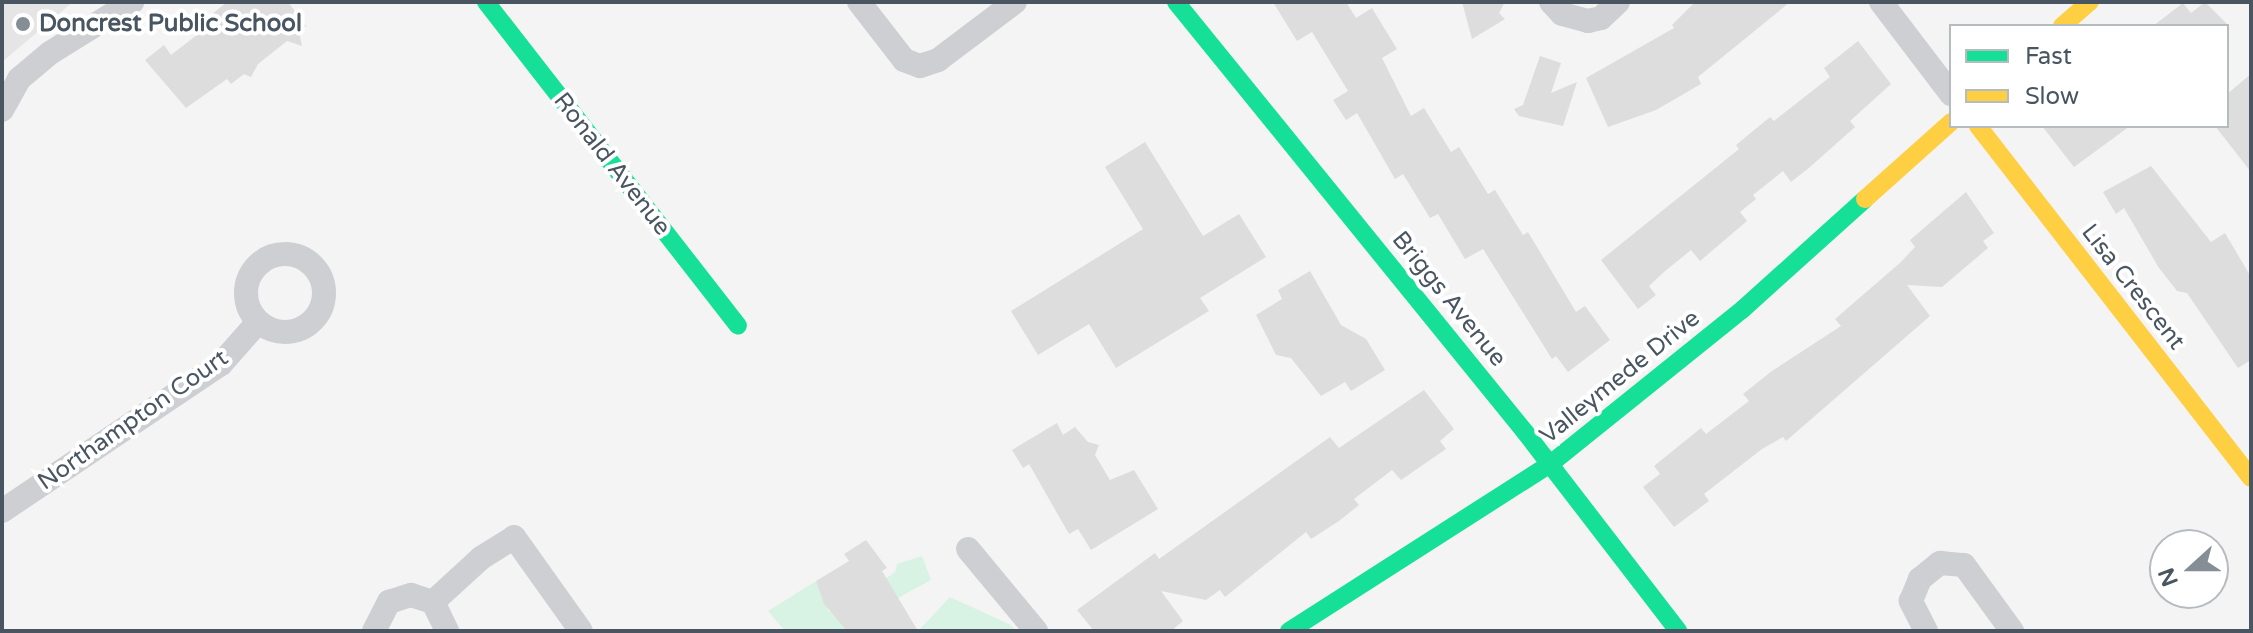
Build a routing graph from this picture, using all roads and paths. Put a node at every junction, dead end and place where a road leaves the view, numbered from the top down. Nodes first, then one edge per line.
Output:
1 (132, 2) edge
2 (486, 2) edge
3 (859, 2) edge
4 (1015, 2) edge
5 (1176, 2) edge
6 (1551, 2) edge
7 (1618, 2) edge
8 (1881, 2) edge
9 (2090, 2) edge
10 (2064, 24) edge
11 (1949, 91) edge
12 (2, 110) edge
13 (1949, 124) edge
14 (1980, 128) edge
15 (258, 322) dead end
16 (738, 326) dead end
17 (1549, 465) junction
18 (2251, 478) edge
19 (2, 511) edge
20 (968, 549) dead end
21 (433, 602) junction
22 (1921, 629) edge
23 (374, 631) edge
24 (447, 631) edge
25 (581, 631) edge
26 (1036, 631) edge
27 (1289, 631) edge
28 (1678, 631) edge
29 (2012, 631) edge

1 - 12 street
2 - 16 street, Ronald Avenue
3 - 4 street
5 - 17 street, Briggs Avenue
6 - 7 street
8 - 11 street
9 - 10 street
13 - 17 street, Valleymede Drive
14 - 18 street, Lisa Crescent
15 - 19 street, Northampton Court
17 - 27 street, Valleymede Drive
17 - 28 street, Briggs Avenue
20 - 26 street
21 - 23 street
21 - 24 street
21 - 25 street
22 - 29 street

